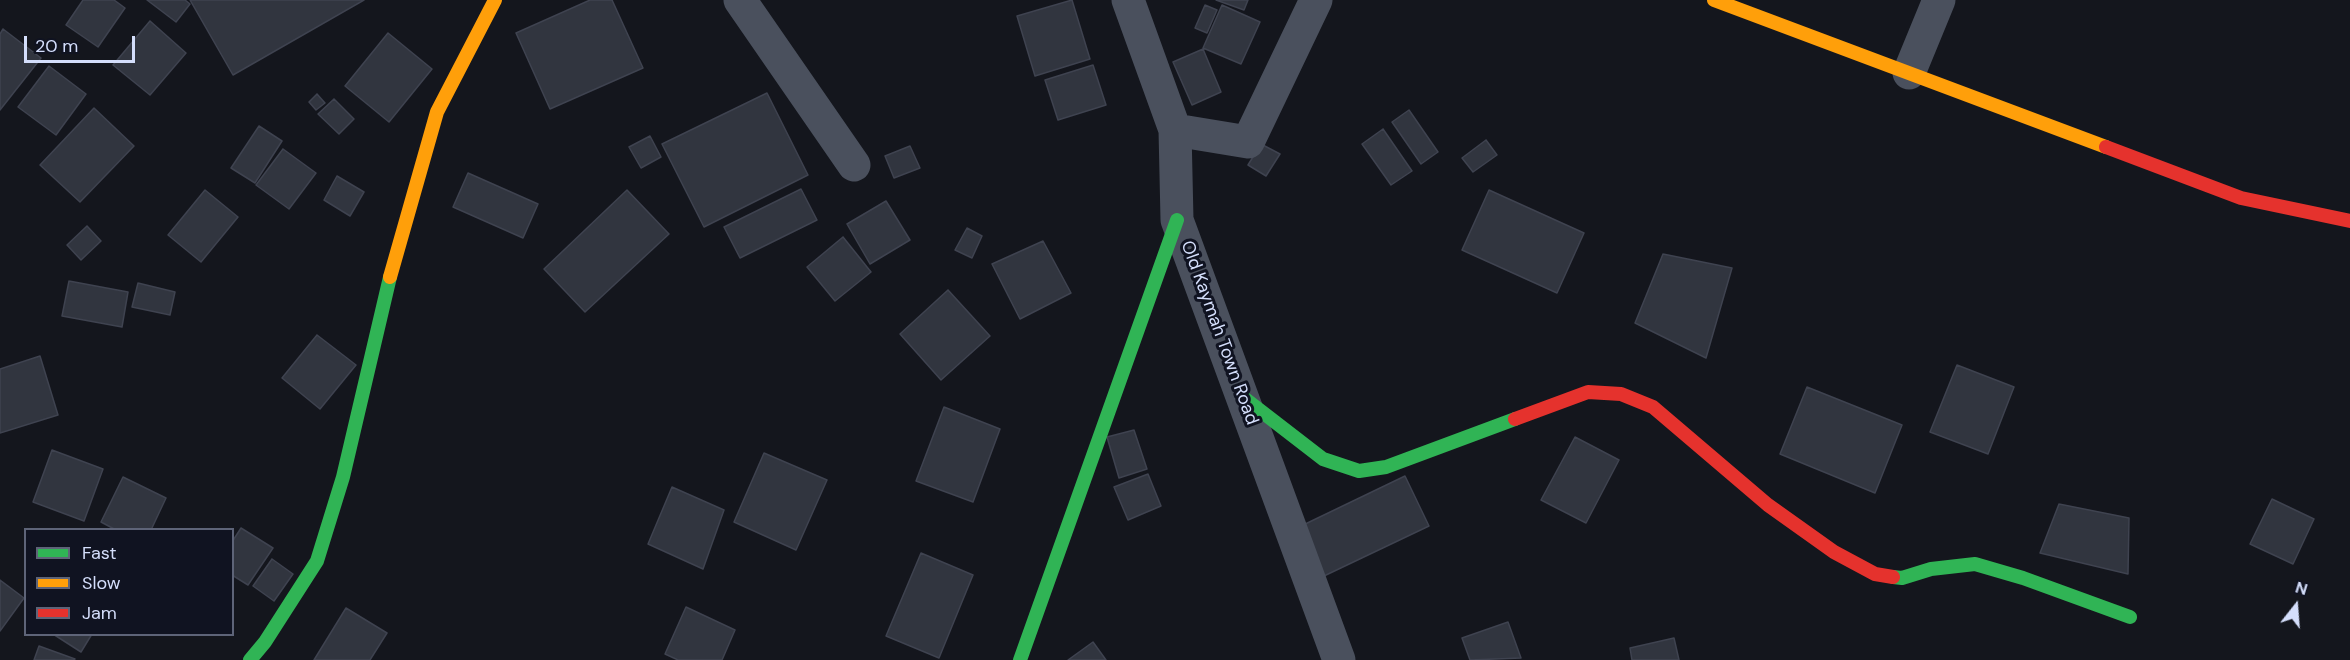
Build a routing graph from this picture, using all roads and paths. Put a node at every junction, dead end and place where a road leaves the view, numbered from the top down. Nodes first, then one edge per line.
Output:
1 (495, 0) edge
2 (740, 0) edge
3 (1128, 0) edge
4 (1316, 0) edge
5 (1714, 0) edge
6 (1939, 0) edge
7 (1910, 74) junction
8 (1175, 130) junction
9 (854, 165) dead end
10 (1177, 220) junction
11 (2350, 221) edge
12 (1244, 398) junction
13 (2130, 617) dead end
14 (250, 660) edge
15 (1020, 660) edge
16 (1339, 660) edge

1 - 14 street
2 - 9 street
3 - 8 street, Old Kaymah Town Road
4 - 8 street
5 - 7 street
6 - 7 street
7 - 11 street
8 - 10 street, Old Kaymah Town Road
10 - 12 street, Old Kaymah Town Road
10 - 15 street
12 - 13 street
12 - 16 street, Old Kaymah Town Road

